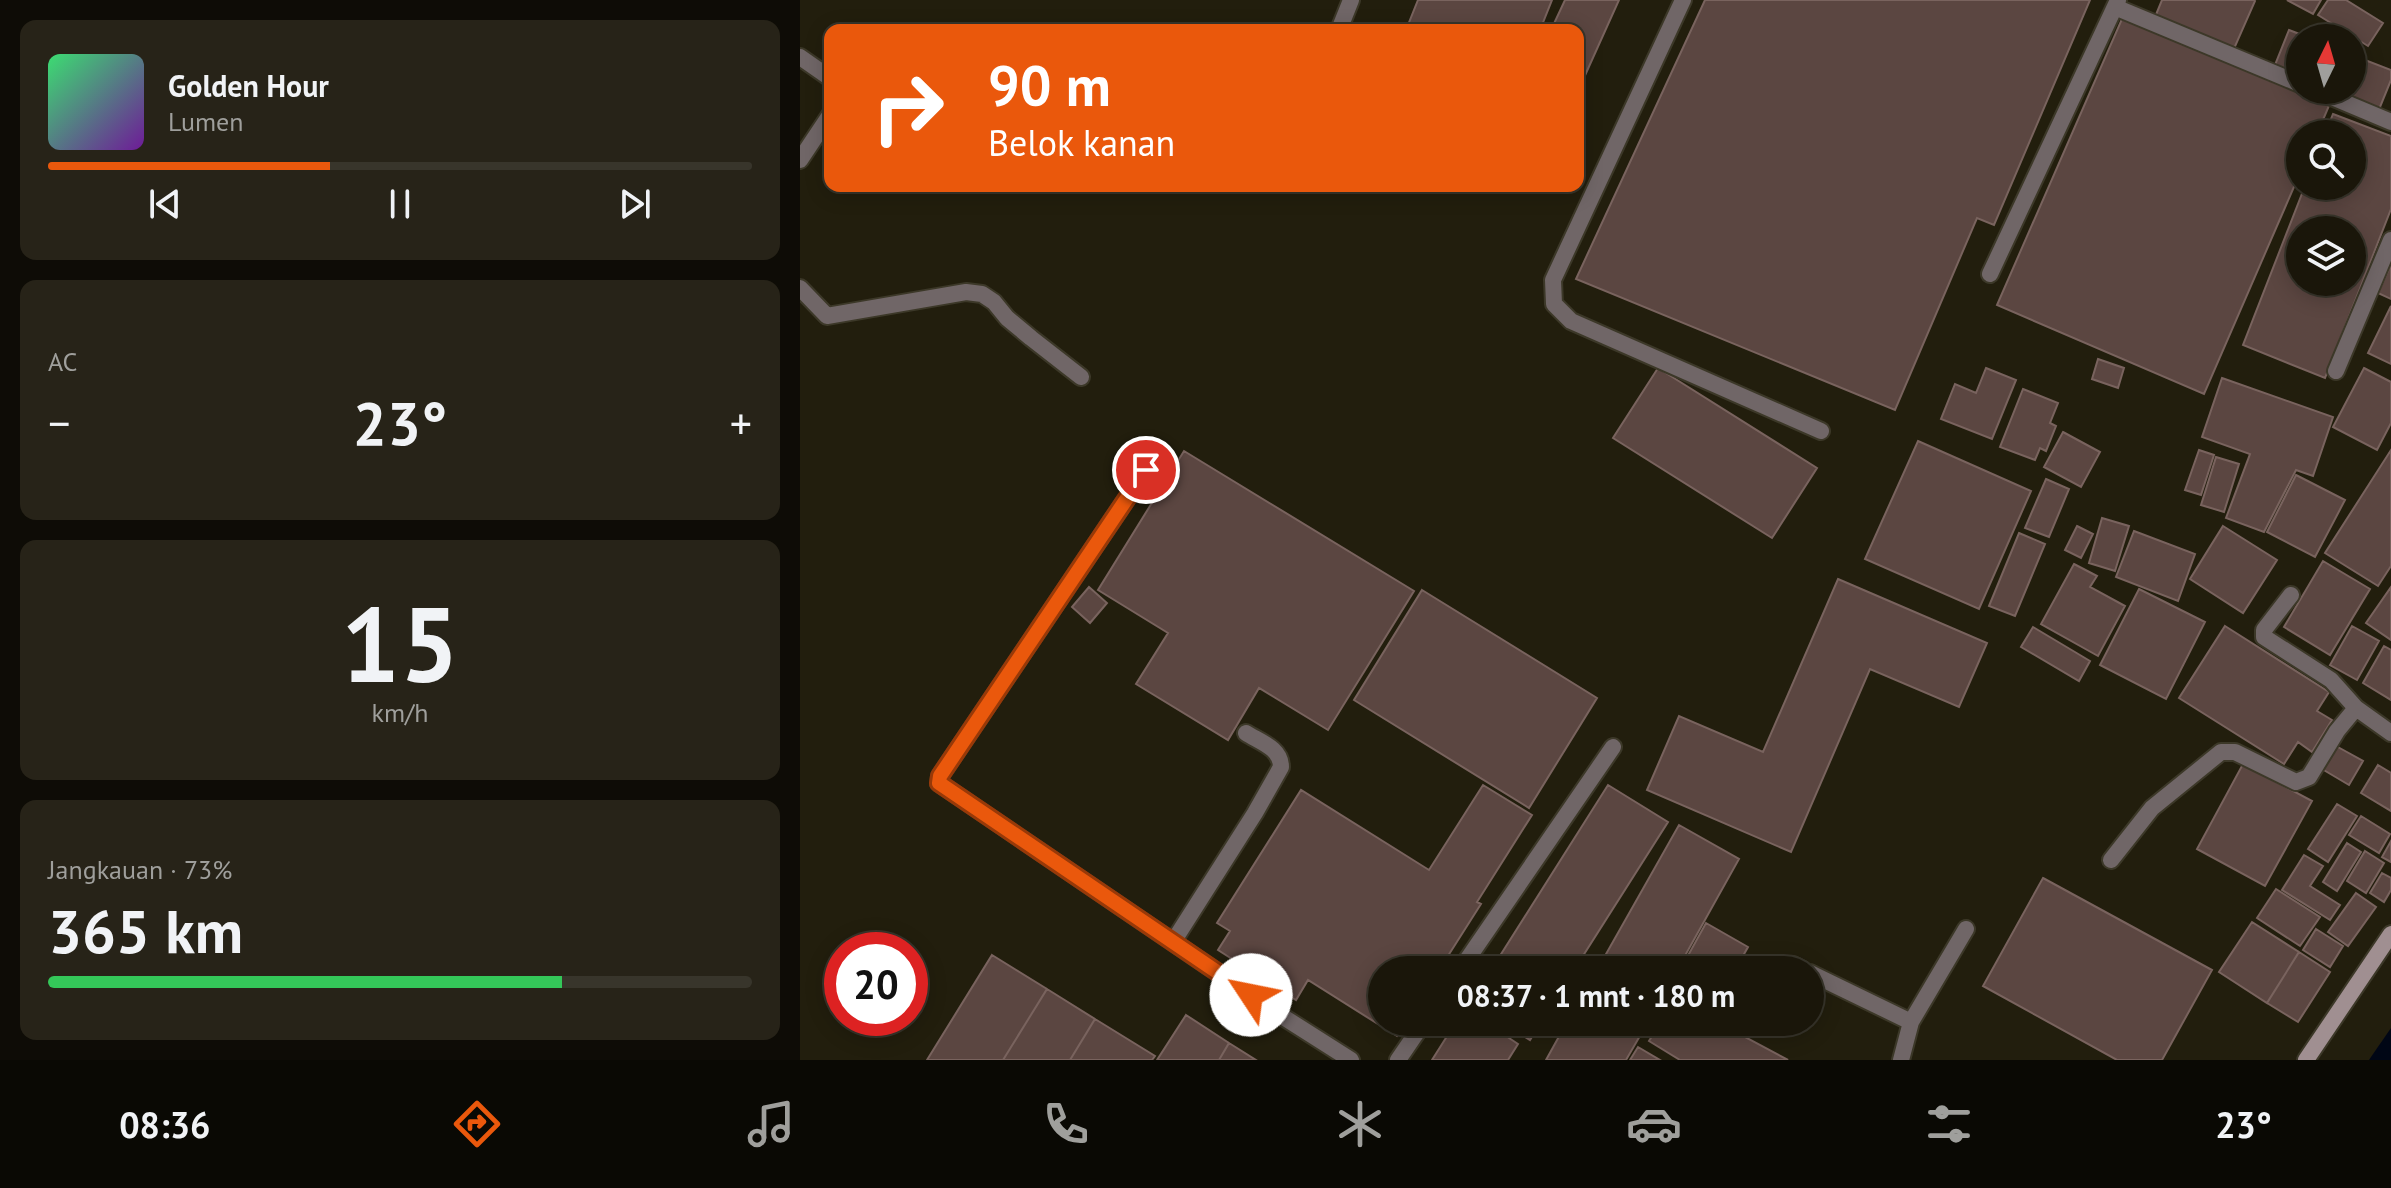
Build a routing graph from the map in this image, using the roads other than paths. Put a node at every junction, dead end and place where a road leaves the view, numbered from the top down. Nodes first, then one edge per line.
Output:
1 (1351, 0) edge
2 (1683, 0) edge
3 (2116, 3) edge
4 (1341, 24) edge
5 (800, 57) edge
6 (824, 74) edge
7 (2286, 78) edge
8 (2348, 104) edge
9 (2391, 122) edge
10 (824, 124) edge
11 (800, 160) edge
12 (2391, 240) edge
13 (1990, 274) dead end
14 (800, 288) edge
15 (2336, 371) dead end
16 (1081, 377) dead end
17 (1821, 431) dead end
18 (1146, 470) dead end
19 (2291, 595) dead end
20 (2356, 708) junction
21 (1246, 733) dead end
22 (2391, 733) edge
23 (1613, 747) dead end
24 (2111, 860) dead end
25 (1966, 929) dead end
26 (2391, 934) edge
27 (1173, 942) junction
28 (1470, 956) edge
29 (1824, 980) edge
30 (1911, 1022) junction
31 (1414, 1036) edge
32 (1351, 1060) edge
33 (1398, 1060) edge
34 (1901, 1060) edge
35 (2306, 1060) edge

1 - 4 street
2 - 17 street
3 - 7 street
3 - 13 street
5 - 6 street
8 - 9 street
10 - 11 street
12 - 15 street
14 - 16 street
18 - 27 street
19 - 20 street
20 - 22 street
20 - 24 street
21 - 27 street
23 - 28 street
25 - 30 street
26 - 35 street
27 - 32 street
29 - 30 street
30 - 34 street
31 - 33 street

